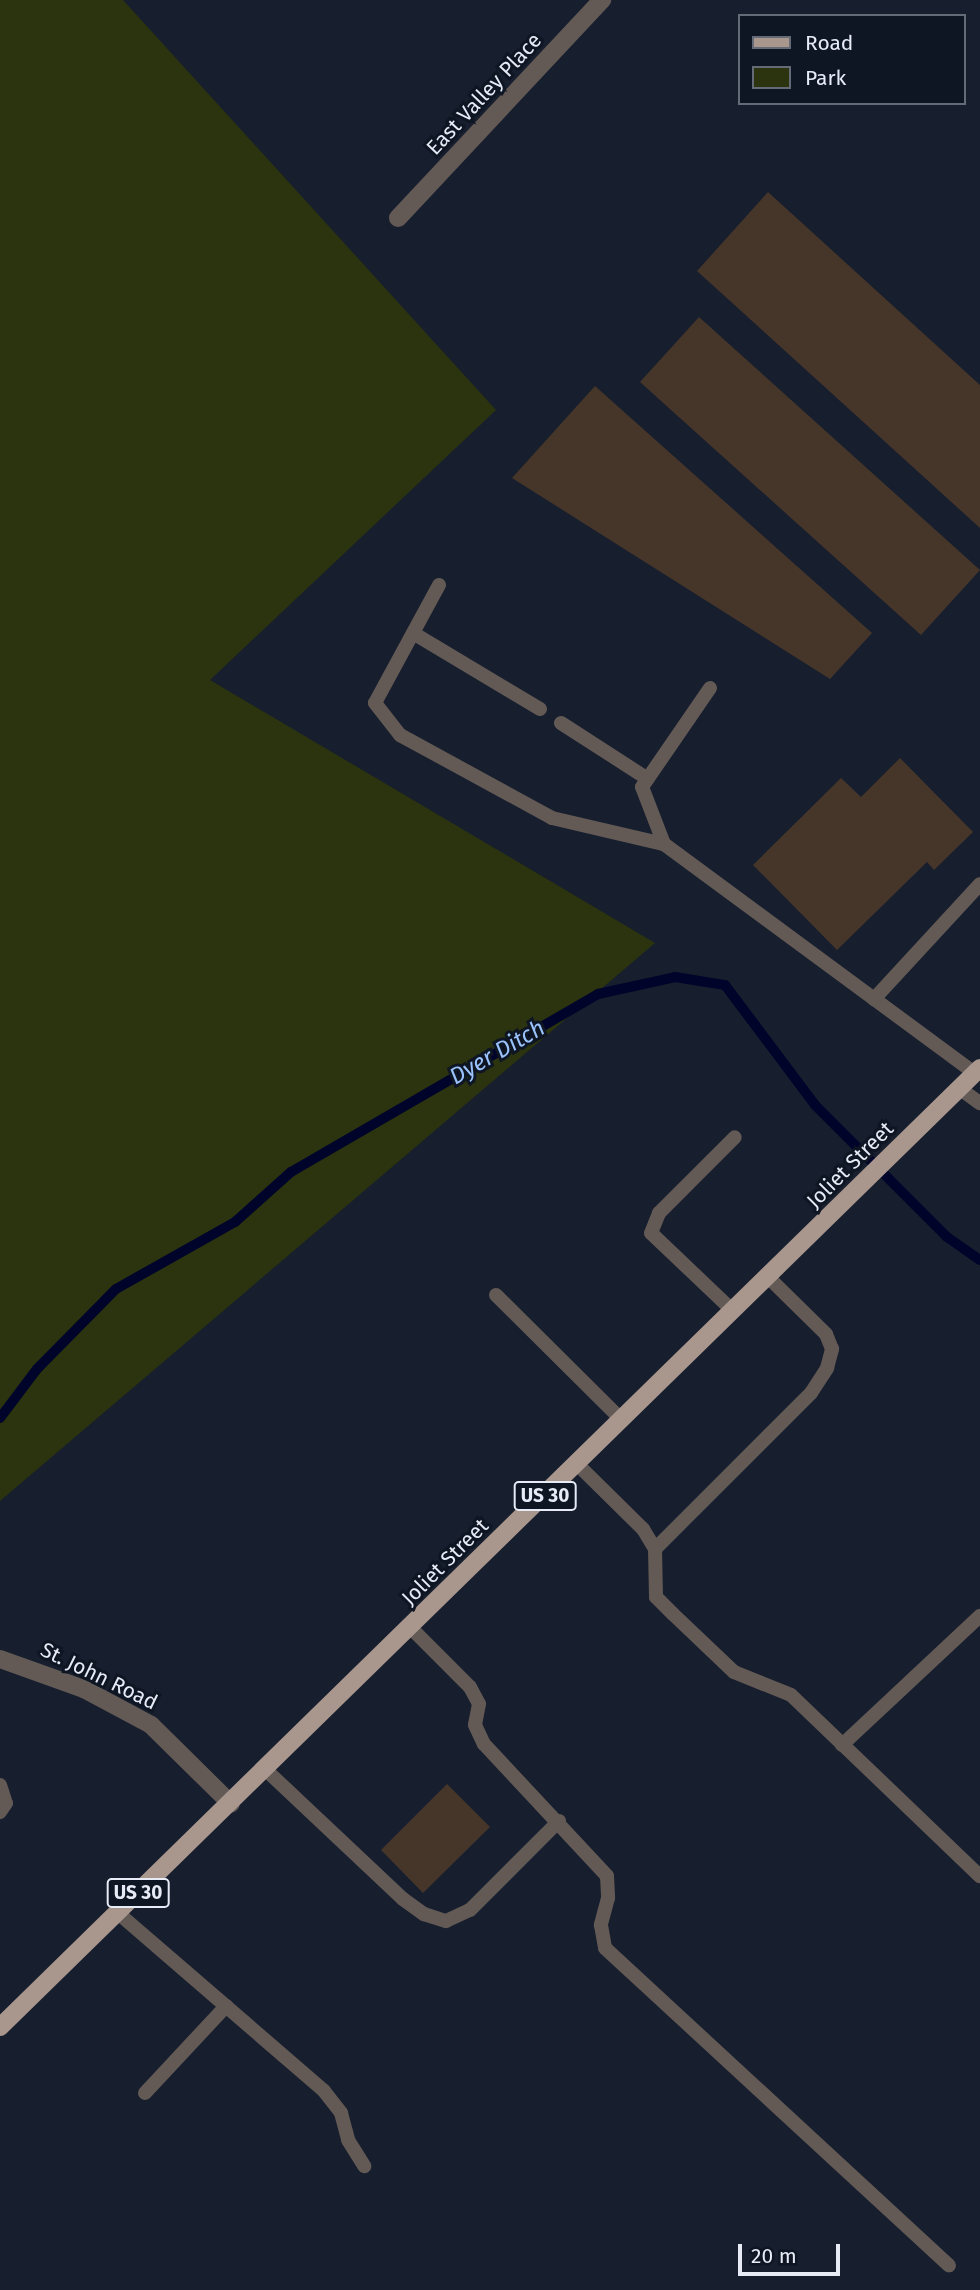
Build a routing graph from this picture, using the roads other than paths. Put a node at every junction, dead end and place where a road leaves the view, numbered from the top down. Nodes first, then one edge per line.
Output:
1 (602, 0) edge
2 (398, 218) dead end
3 (439, 585) dead end
4 (414, 633) junction
5 (710, 688) dead end
6 (540, 709) dead end
7 (561, 723) dead end
8 (648, 779) junction
9 (664, 844) junction
10 (980, 884) edge
11 (874, 999) junction
12 (978, 1071) edge
13 (959, 1088) junction
14 (980, 1103) edge
15 (735, 1136) dead end
16 (768, 1277) junction
17 (496, 1295) dead end
18 (733, 1311) junction
19 (622, 1420) junction
20 (578, 1464) junction
21 (655, 1549) junction
22 (980, 1616) edge
23 (411, 1628) junction
24 (0, 1659) edge
25 (842, 1745) junction
26 (266, 1770) junction
27 (0, 1785) edge
28 (231, 1804) junction
29 (0, 1812) edge
30 (559, 1821) junction
31 (980, 1876) edge
32 (117, 1913) junction
33 (226, 2006) junction
34 (0, 2027) edge
35 (145, 2093) dead end
36 (364, 2166) dead end
37 (949, 2265) dead end

1 - 2 street, East Valley Place
3 - 4 lane
4 - 6 lane
4 - 9 lane
5 - 8 lane
7 - 8 lane
8 - 9 lane
9 - 11 lane
10 - 11 lane
11 - 12 lane
12 - 13 main road, Joliet Street / US 30
13 - 14 lane
13 - 16 main road, Joliet Street / US 30
15 - 18 lane
16 - 18 main road, Joliet Street / US 30
16 - 21 lane
17 - 19 lane
18 - 19 main road, Joliet Street / US 30
19 - 20 main road, Joliet Street / US 30
20 - 21 lane
20 - 23 main road, Joliet Street / US 30
21 - 25 lane
22 - 25 lane
23 - 26 main road, Joliet Street / US 30
23 - 30 lane
24 - 28 street, St. John Road
25 - 31 lane
26 - 28 main road, Joliet Street / US 30
26 - 30 lane
27 - 29 lane
28 - 32 main road, Joliet Street / US 30
30 - 37 lane
32 - 33 lane
32 - 34 main road, Joliet Street / US 30
33 - 35 lane
33 - 36 lane

